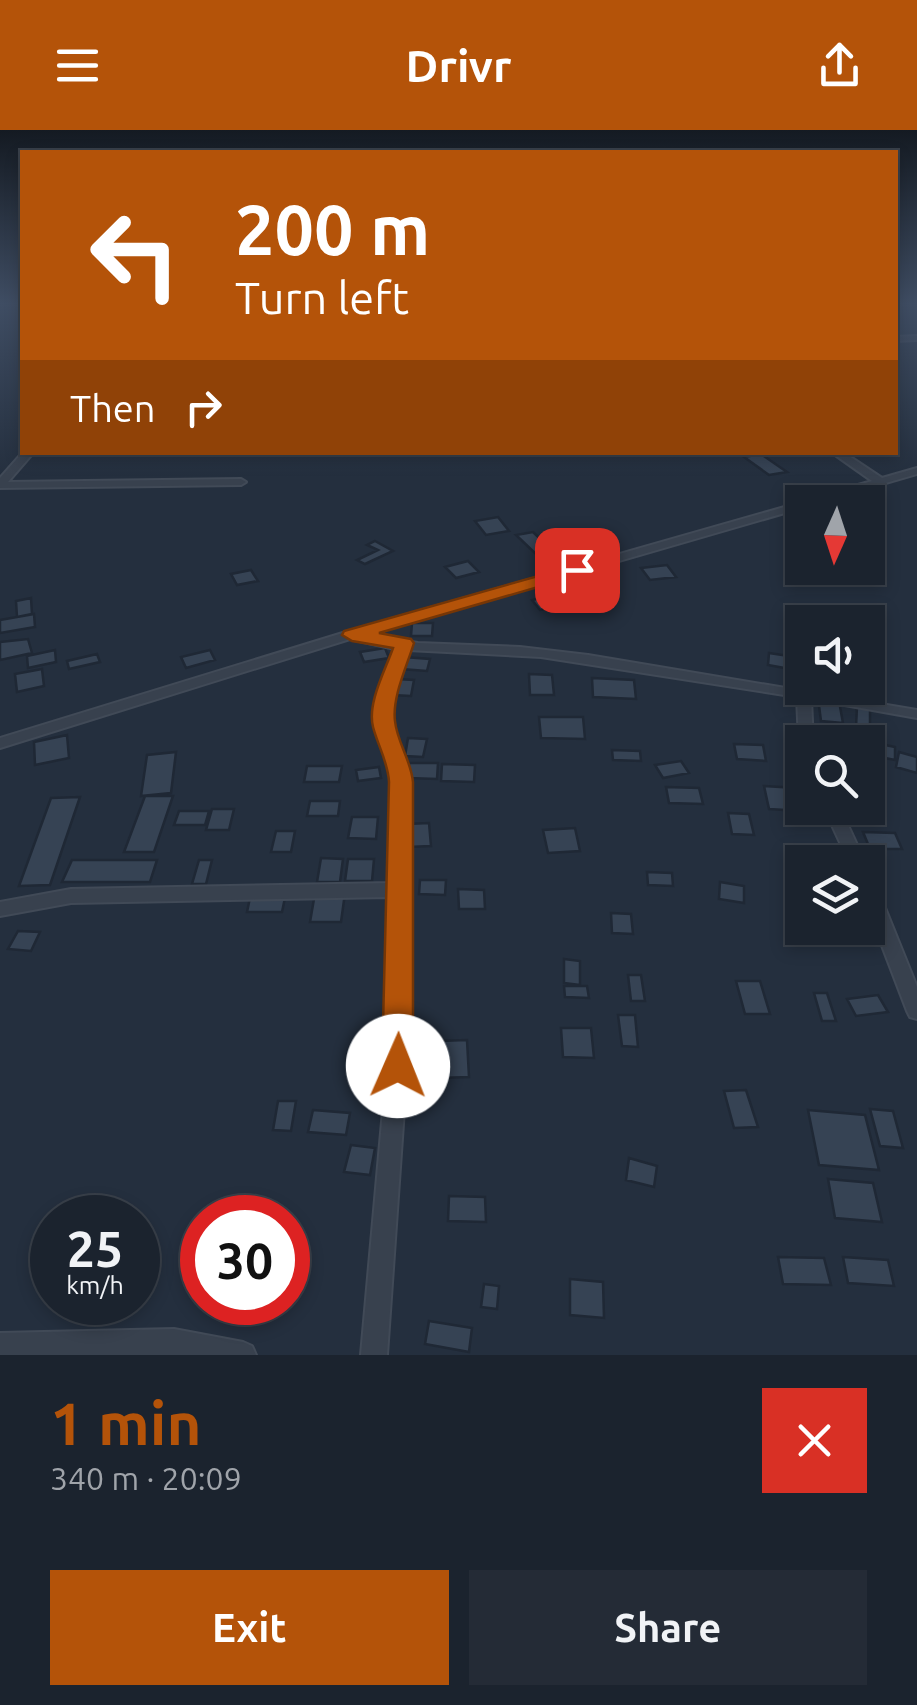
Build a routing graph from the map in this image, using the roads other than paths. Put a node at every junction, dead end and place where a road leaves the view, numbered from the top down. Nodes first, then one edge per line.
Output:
1 (26, 455) edge
2 (840, 455) edge
3 (917, 472) edge
4 (242, 482) dead end
5 (881, 482) junction
6 (0, 485) edge
7 (870, 485) edge
8 (785, 510) edge
9 (352, 635) junction
10 (404, 643) junction
11 (785, 691) edge
12 (866, 705) edge
13 (917, 714) edge
14 (0, 743) edge
15 (400, 890) junction
16 (0, 909) edge
17 (885, 930) edge
18 (917, 1010) edge
19 (0, 1346) edge
20 (243, 1355) edge
21 (374, 1355) edge

1 - 6 street
2 - 5 street
3 - 5 street
4 - 6 street
5 - 7 street
8 - 9 street
9 - 10 street
9 - 14 street
10 - 11 street
10 - 15 street
12 - 13 street
15 - 16 street
15 - 21 street
17 - 18 street
19 - 20 street

